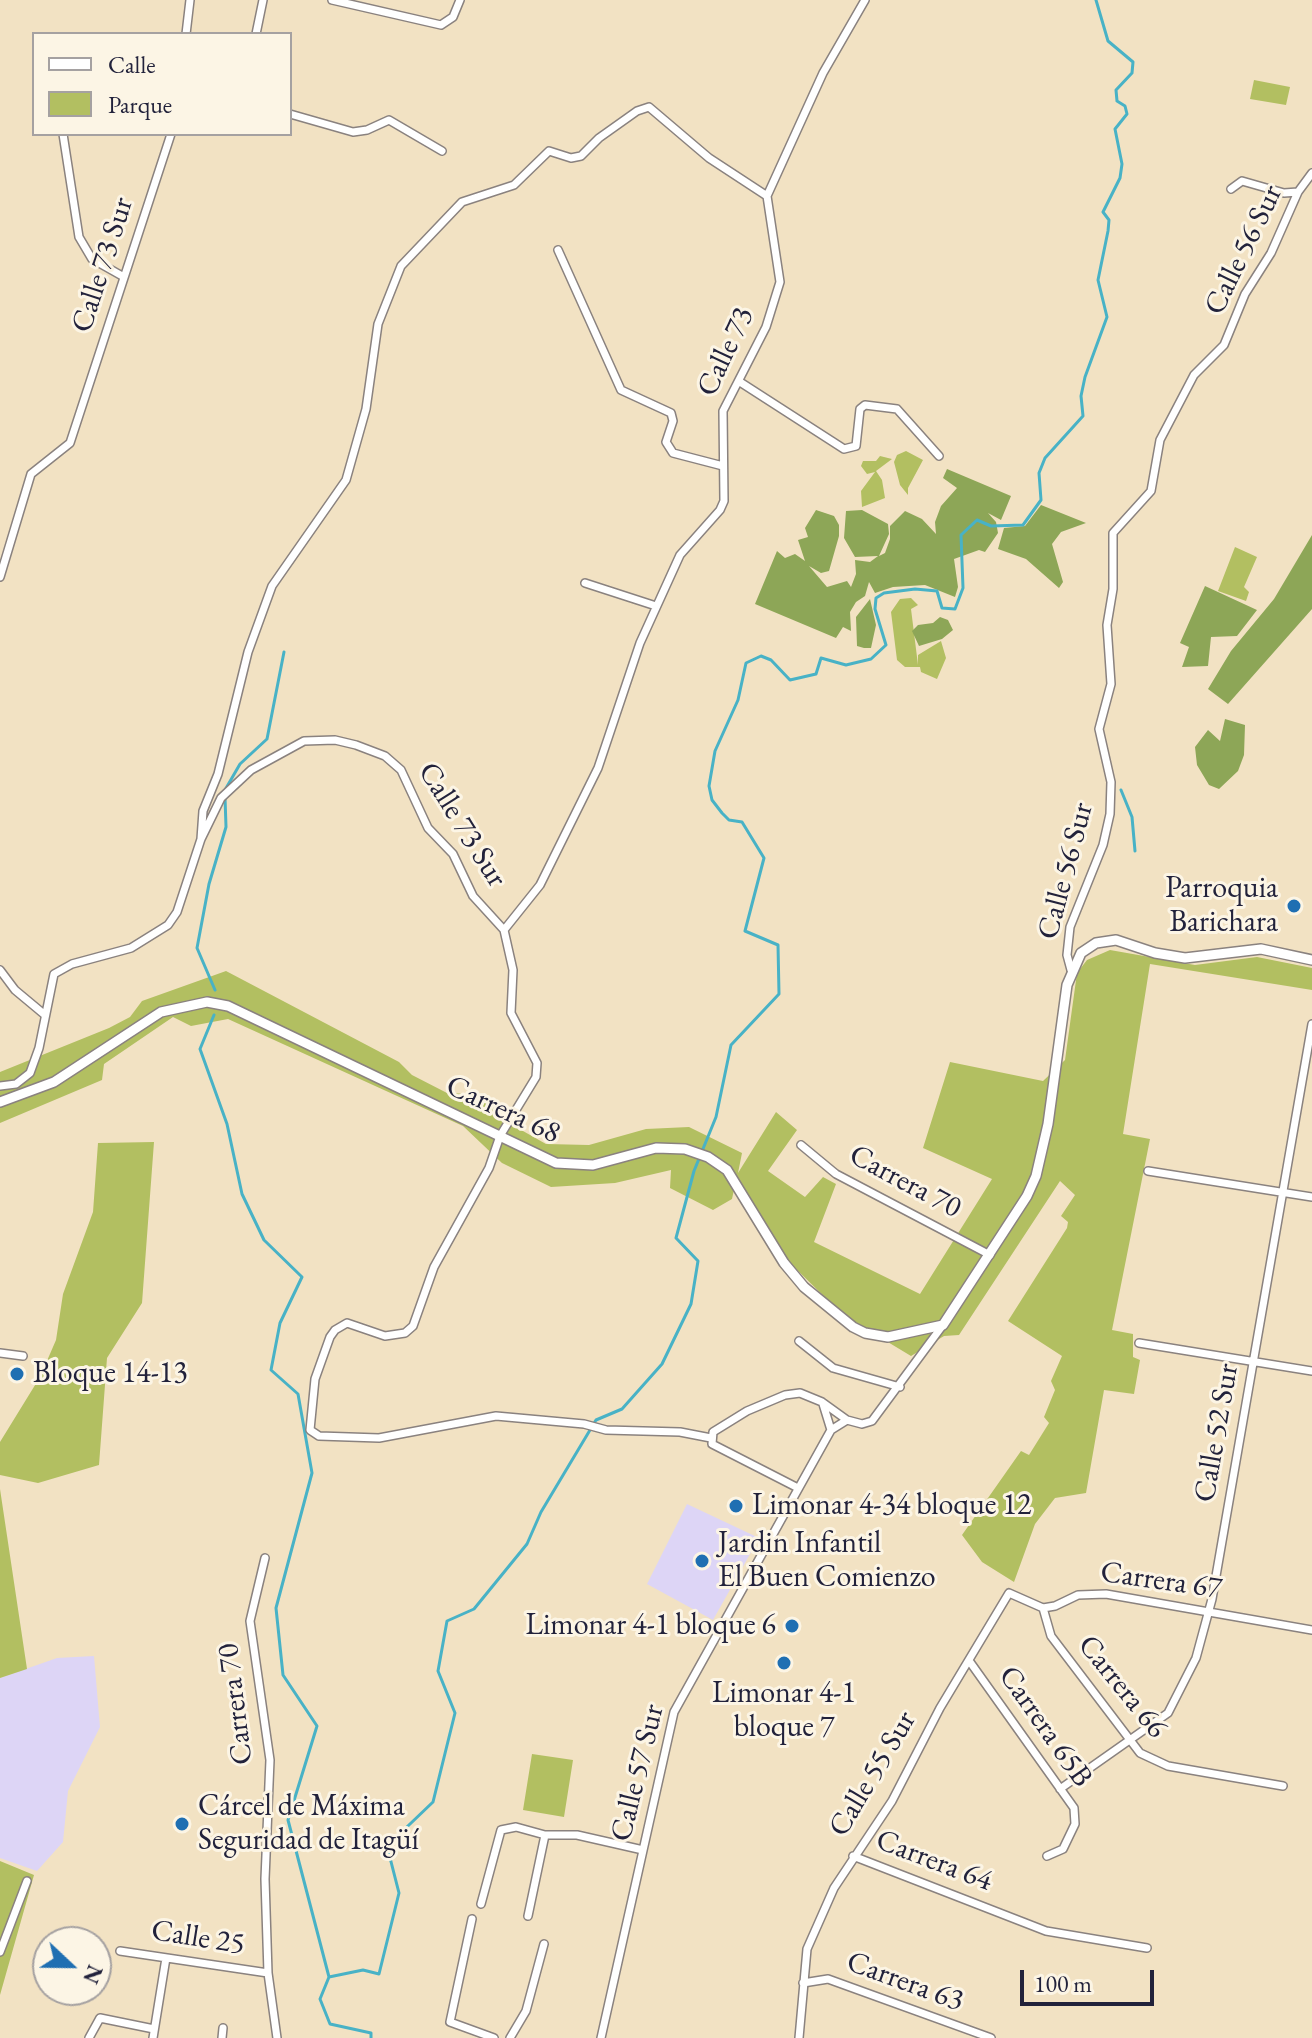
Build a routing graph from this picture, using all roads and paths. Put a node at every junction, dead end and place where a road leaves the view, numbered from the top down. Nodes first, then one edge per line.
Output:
1 (190, 0) edge
2 (263, 0) edge
3 (332, 0) edge
4 (460, 0) edge
5 (865, 0) edge
6 (186, 32) edge
7 (256, 32) edge
8 (292, 115) edge
9 (63, 136) edge
10 (170, 136) edge
11 (442, 151) dead end
12 (1312, 173) edge
13 (1231, 189) dead end
14 (1298, 192) junction
15 (767, 196) junction
16 (558, 250) dead end
17 (124, 277) junction
18 (740, 382) junction
19 (939, 456) dead end
20 (723, 466) junction
21 (0, 577) edge
22 (585, 583) dead end
23 (656, 606) junction
24 (201, 839) junction
25 (504, 930) junction
26 (1312, 960) edge
27 (0, 970) edge
28 (1071, 970) junction
29 (45, 1015) junction
30 (1312, 1024) edge
31 (0, 1086) edge
32 (0, 1102) edge
33 (500, 1136) junction
34 (801, 1145) dead end
35 (1148, 1171) dead end
36 (1283, 1192) junction
37 (1312, 1197) edge
38 (990, 1255) junction
39 (943, 1325) junction
40 (799, 1341) dead end
41 (1139, 1343) dead end
42 (0, 1353) edge
43 (23, 1356) dead end
44 (1253, 1361) junction
45 (1312, 1371) edge
46 (900, 1387) junction
47 (822, 1402) junction
48 (847, 1420) junction
49 (831, 1430) junction
50 (711, 1438) junction
51 (798, 1488) junction
52 (265, 1558) dead end
53 (1043, 1608) junction
54 (1210, 1611) junction
55 (1312, 1630) edge
56 (970, 1662) junction
57 (1130, 1742) junction
58 (1283, 1786) dead end
59 (1060, 1789) junction
60 (545, 1835) junction
61 (643, 1850) junction
62 (853, 1856) junction
63 (1047, 1856) dead end
64 (27, 1881) dead end
65 (481, 1904) dead end
66 (528, 1916) dead end
67 (472, 1919) dead end
68 (544, 1944) dead end
69 (1147, 1948) dead end
70 (120, 1951) dead end
71 (0, 1952) edge
72 (166, 1958) junction
73 (268, 1973) junction
74 (803, 1983) junction
75 (223, 2028) dead end
76 (154, 2029) junction
77 (89, 2038) edge
78 (153, 2038) edge
79 (222, 2038) edge
80 (277, 2038) edge
81 (494, 2038) edge
82 (510, 2038) edge
83 (601, 2038) edge
84 (799, 2038) edge
85 (991, 2038) edge

1 - 6 street
2 - 7 street
3 - 4 street
5 - 15 street
8 - 11 street
9 - 17 street
10 - 17 street, Calle 73 Sur
12 - 14 street, Calle 56 Sur
13 - 14 street
14 - 28 street, Calle 56 Sur
15 - 18 street, Calle 73
15 - 24 street
16 - 20 street
17 - 21 street, Calle 73 Sur
18 - 19 street
18 - 20 street, Calle 73
20 - 23 street, Calle 73
22 - 23 street
23 - 25 street, Calle 73
24 - 25 street, Calle 73 Sur
24 - 29 street, Calle 73 Sur
25 - 33 street
26 - 28 street
27 - 29 street
28 - 38 street, Calle 56 Sur
29 - 31 street, Calle 73 Sur
30 - 36 street, Calle 52 Sur
32 - 33 street, Carrera 68
33 - 39 street, Carrera 68
33 - 50 street
34 - 38 street, Carrera 70
35 - 36 street
36 - 37 street
36 - 44 street, Calle 52 Sur
38 - 39 street, Calle 56 Sur
39 - 46 street, Calle 56 Sur
40 - 46 street
41 - 44 street
42 - 43 street
44 - 45 street
44 - 54 street, Calle 52 Sur
46 - 48 street, Calle 56 Sur
47 - 48 street
47 - 49 street
47 - 50 street
48 - 49 street, Calle 57 Sur
49 - 51 street, Calle 57 Sur
50 - 51 street
51 - 61 street, Calle 57 Sur
52 - 73 street, Carrera 70
53 - 54 street, Carrera 67
53 - 56 street, Calle 55 Sur
53 - 57 street, Carrera 66
54 - 55 street, Carrera 67
54 - 57 street, Calle 52 Sur
56 - 59 street, Carrera 65B
56 - 62 street, Calle 55 Sur
57 - 58 street, Carrera 66
57 - 59 street, Calle 52 Sur
59 - 63 street, Carrera 65B
60 - 61 street
60 - 65 street
60 - 66 street
61 - 83 street, Calle 57 Sur
62 - 69 street, Carrera 64
62 - 74 street, Calle 55 Sur
64 - 71 street
67 - 81 street
68 - 82 street
70 - 72 street, Calle 25
72 - 73 street, Calle 25
72 - 76 street
73 - 80 street, Carrera 70
74 - 84 street, Calle 55 Sur
74 - 85 street, Carrera 63
75 - 79 street
76 - 77 street
76 - 78 street

